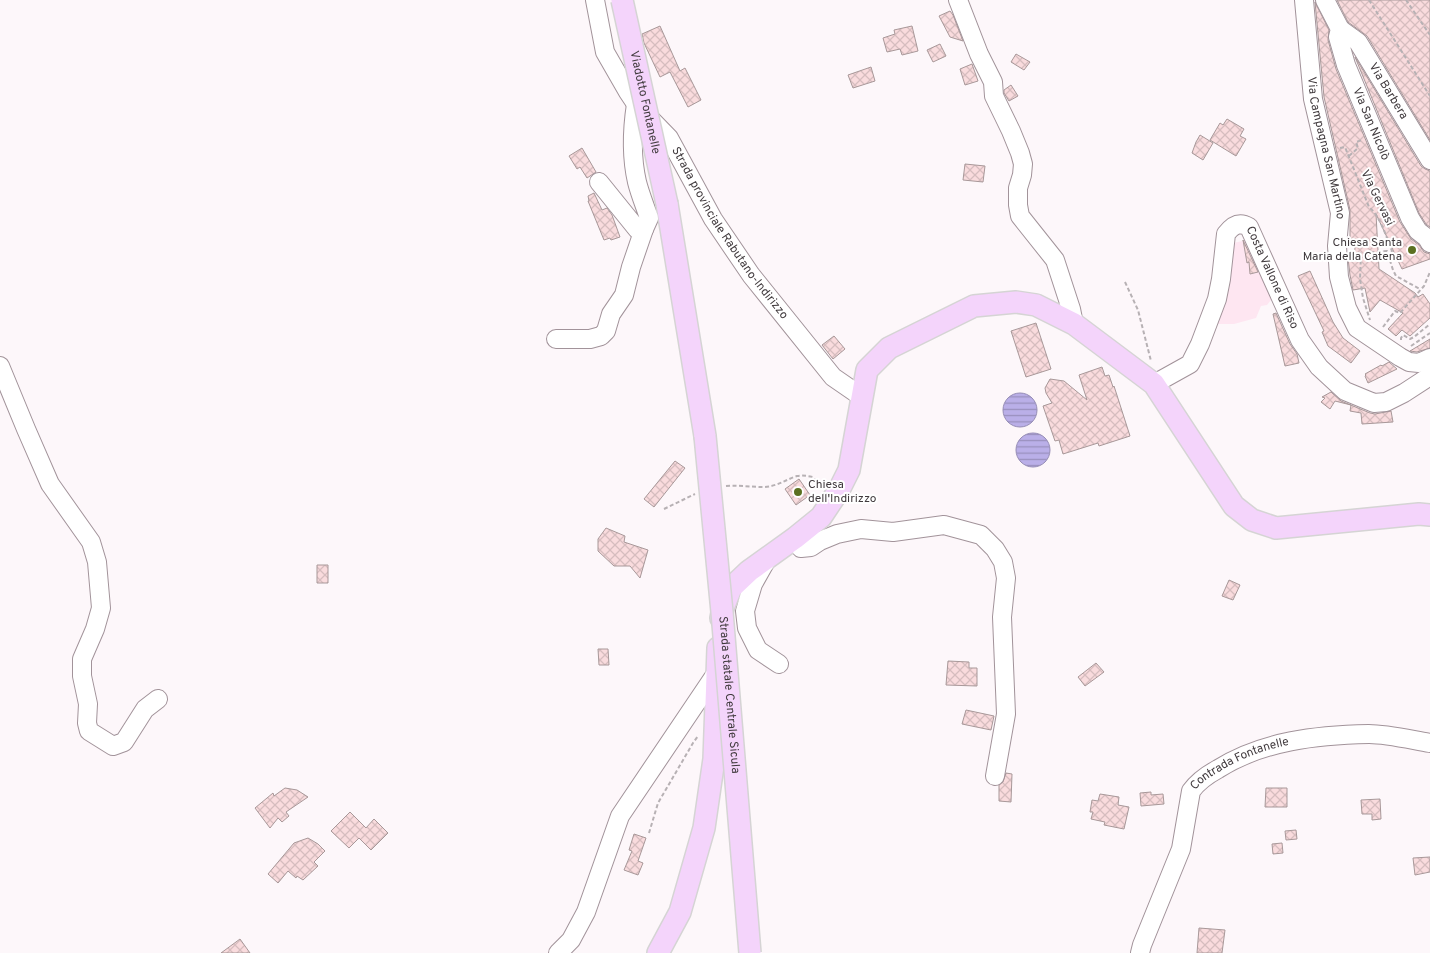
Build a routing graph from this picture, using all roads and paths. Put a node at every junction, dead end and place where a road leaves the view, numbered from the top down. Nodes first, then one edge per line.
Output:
1 (595, 0) edge
2 (622, 0) edge
3 (958, 0) edge
4 (1304, 0) edge
5 (1326, 0) edge
6 (1369, 0) edge
7 (1406, 0) edge
8 (1340, 29) junction
9 (1430, 35) edge
10 (1430, 96) edge
11 (636, 104) junction
12 (1375, 135) junction
13 (1345, 147) dead end
14 (1349, 156) junction
15 (1430, 160) edge
16 (599, 182) dead end
17 (644, 229) junction
18 (1430, 243) edge
19 (1348, 250) dead end
20 (1361, 254) junction
21 (1388, 256) junction
22 (1430, 273) edge
23 (1125, 282) dead end
24 (1426, 282) junction
25 (1430, 282) edge
26 (1420, 289) junction
27 (1370, 319) dead end
28 (1386, 323) dead end
29 (1074, 324) junction
30 (1430, 324) edge
31 (1430, 333) edge
32 (556, 340) dead end
33 (1430, 358) edge
34 (0, 366) edge
35 (1430, 376) edge
36 (1150, 381) junction
37 (862, 397) junction
38 (705, 436) joint
39 (721, 486) dead end
40 (702, 492) dead end
41 (830, 503) junction
42 (664, 509) dead end
43 (1430, 515) edge
44 (795, 538) junction
45 (768, 557) junction
46 (779, 664) dead end
47 (717, 672) junction
48 (158, 699) dead end
49 (698, 736) dead end
50 (1430, 743) edge
51 (995, 776) dead end
52 (649, 833) dead end
53 (558, 953) edge
54 (658, 953) edge
55 (750, 953) edge
56 (1140, 953) edge

1 - 11 street, Strada provinciale Rabutano-Indirizzo
2 - 38 main road, Viadotto Fontanelle, bridge
3 - 29 street
4 - 33 street, Via Campagna San Martino
5 - 8 street, Via San Nicolò
6 - 10 path
7 - 9 path
8 - 12 street, Via San Nicolò
8 - 15 street, Via Barbera
11 - 17 street
11 - 37 street, Strada provinciale Rabutano-Indirizzo
12 - 14 path
12 - 18 street, Via San Nicolò
13 - 14 path, Via Gervasi
14 - 21 path, Via Gervasi
16 - 17 street
17 - 32 street
19 - 20 path
20 - 21 path
20 - 27 path
21 - 26 path
22 - 24 path
23 - 36 path
24 - 25 path
24 - 26 path
26 - 28 path
29 - 36 main road
29 - 37 main road
30 - 31 path
34 - 48 street
35 - 36 street, Costa Vallone di Riso
36 - 43 main road
37 - 41 main road
38 - 55 main road, Strada statale Centrale Sicula, bridge
39 - 41 path
40 - 42 path
41 - 44 main road
44 - 45 main road
44 - 51 street
45 - 46 street
45 - 47 main road
47 - 53 street
47 - 54 main road
49 - 52 path
50 - 56 street, Contrada Fontanelle

